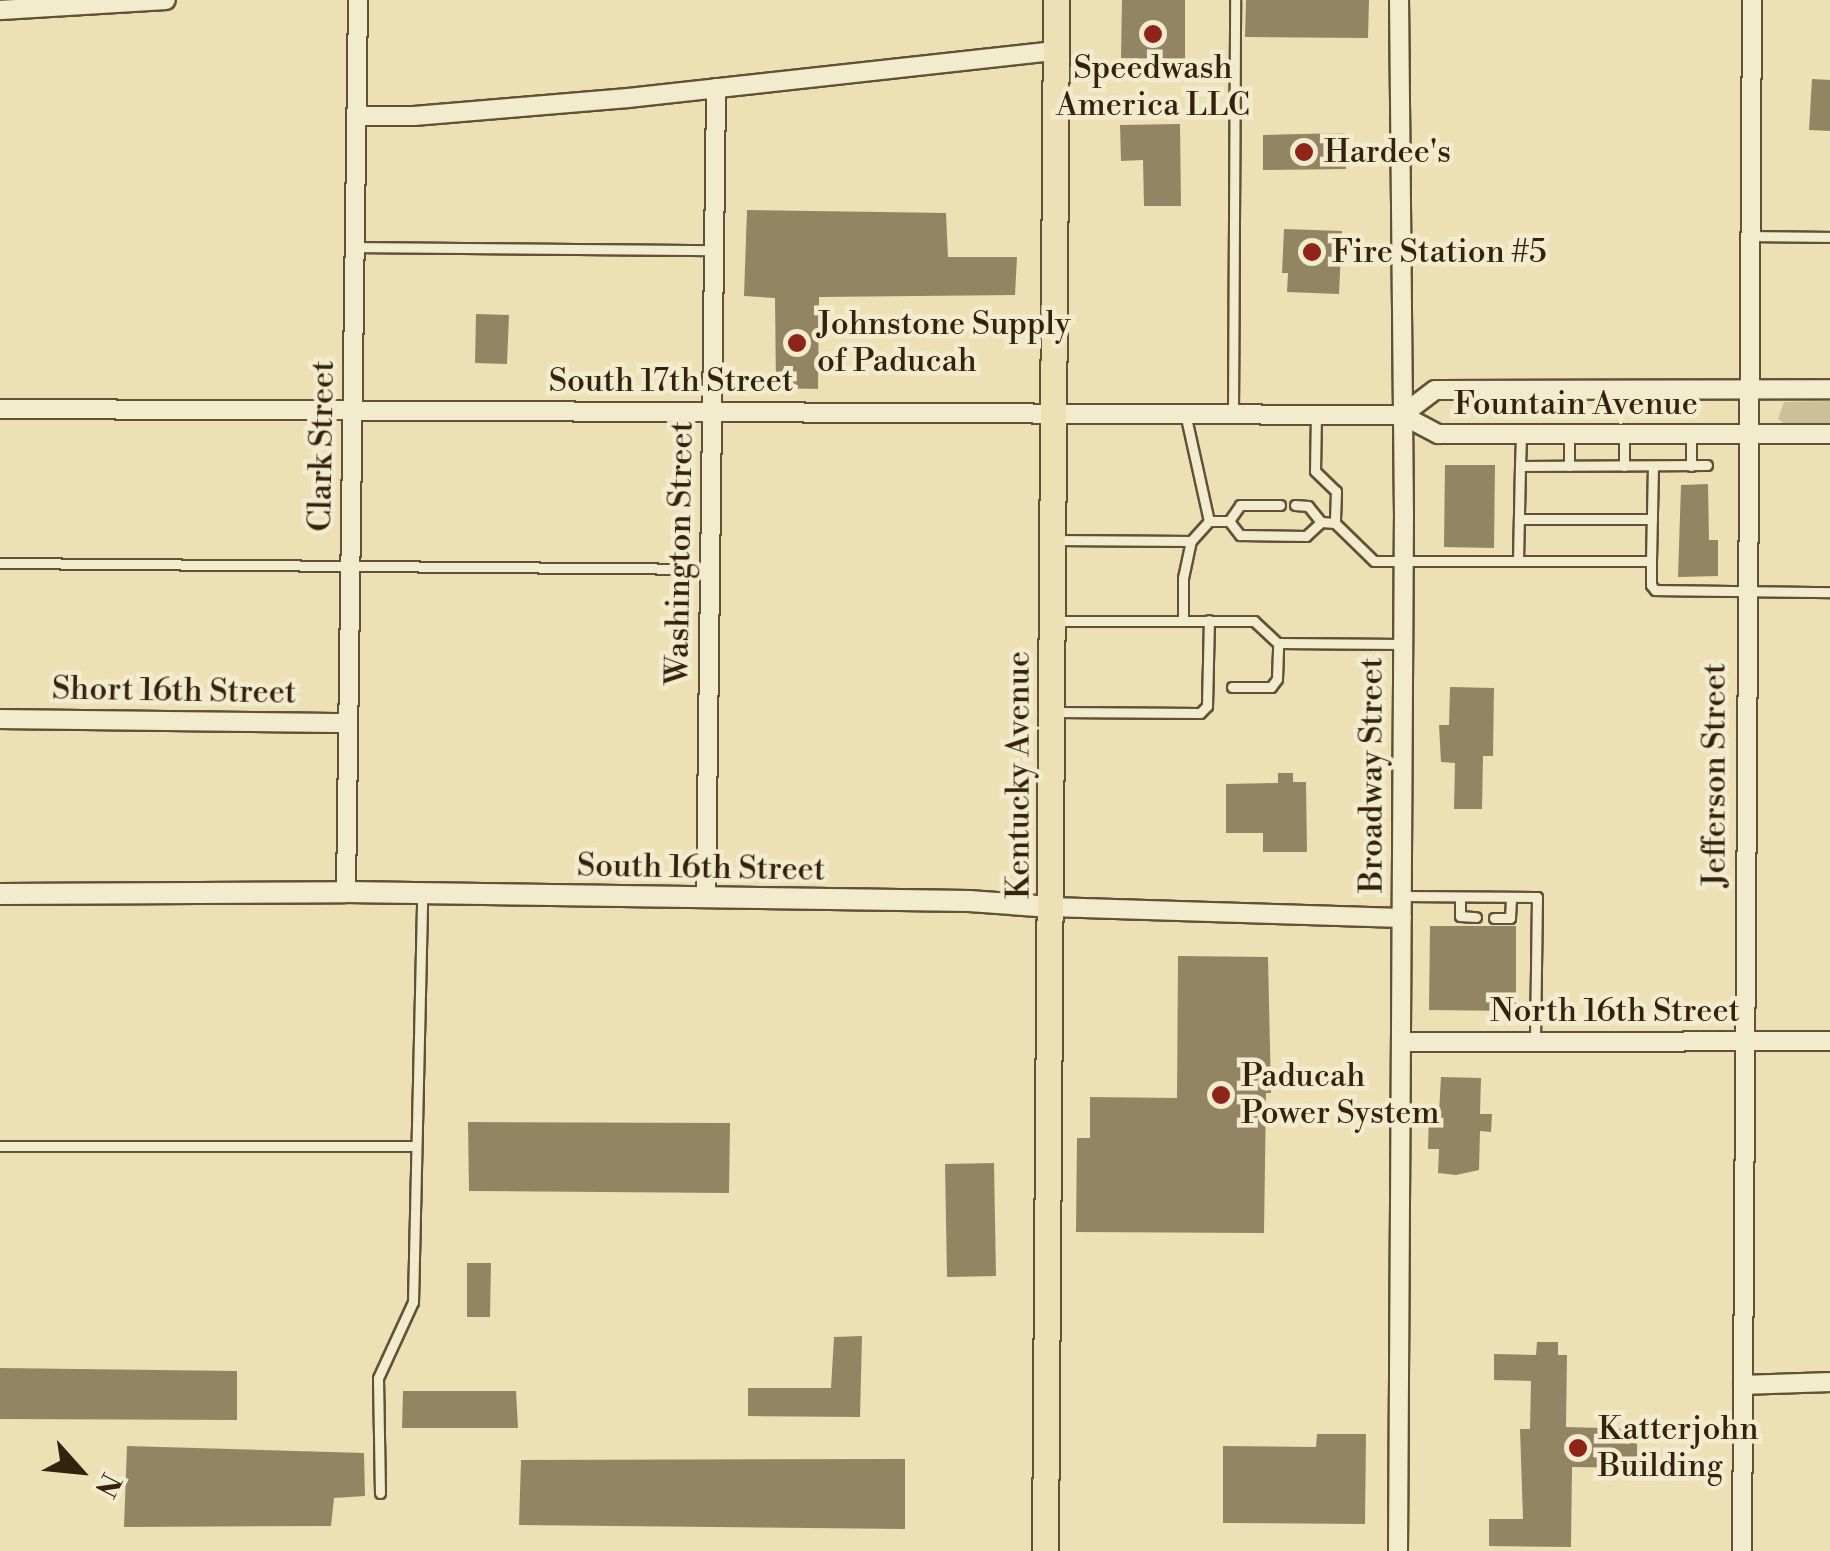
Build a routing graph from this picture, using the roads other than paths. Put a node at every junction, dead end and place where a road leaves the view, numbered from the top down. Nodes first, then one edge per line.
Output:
1 (166, 0) edge
2 (358, 0) edge
3 (1056, 0) edge
4 (1235, 0) edge
5 (1400, 0) edge
6 (1752, 0) edge
7 (0, 10) edge
8 (1057, 51) junction
9 (716, 88) junction
10 (356, 116) junction
11 (1749, 236) junction
12 (1830, 236) edge
13 (354, 247) junction
14 (714, 250) junction
15 (1747, 388) junction
16 (1830, 389) edge
17 (0, 409) edge
18 (352, 409) junction
19 (712, 411) junction
20 (1052, 411) junction
21 (1186, 413) junction
22 (1233, 413) junction
23 (1316, 414) junction
24 (1402, 415) junction
25 (1521, 434) junction
26 (1570, 434) junction
27 (1624, 434) junction
28 (1690, 434) junction
29 (1747, 434) junction
30 (1830, 434) edge
31 (1707, 465) dead end
32 (1520, 466) junction
33 (1569, 466) junction
34 (1624, 466) junction
35 (1653, 466) junction
36 (1691, 466) junction
37 (1280, 505) dead end
38 (1294, 506) dead end
39 (1519, 519) junction
40 (1209, 520) junction
41 (1229, 520) junction
42 (1652, 520) junction
43 (1321, 522) junction
44 (1336, 523) junction
45 (1052, 540) junction
46 (1191, 542) junction
47 (1651, 560) junction
48 (0, 562) edge
49 (1518, 562) junction
50 (1404, 563) junction
51 (350, 566) junction
52 (710, 569) junction
53 (1746, 592) junction
54 (1830, 592) edge
55 (1183, 620) junction
56 (1208, 620) junction
57 (1052, 621) junction
58 (1278, 643) junction
59 (1403, 644) junction
60 (1232, 687) dead end
61 (1052, 712) junction
62 (0, 719) edge
63 (348, 722) junction
64 (346, 892) junction
65 (0, 894) edge
66 (422, 894) junction
67 (1402, 896) junction
68 (1460, 896) junction
69 (1512, 897) junction
70 (706, 898) junction
71 (1051, 907) junction
72 (1476, 916) dead end
73 (1402, 918) junction
74 (1494, 918) dead end
75 (1535, 1041) junction
76 (1744, 1041) junction
77 (1401, 1042) junction
78 (1830, 1042) edge
79 (0, 1146) edge
80 (416, 1146) junction
81 (1830, 1382) edge
82 (1742, 1385) junction
83 (380, 1493) dead end
84 (1045, 1551) edge
85 (1398, 1551) edge
86 (1742, 1551) edge

1 - 7 street
2 - 10 street, Clark Street
3 - 8 main road, Kentucky Avenue
4 - 22 lane
5 - 24 street, Broadway Street
6 - 11 street, Jefferson Street
8 - 9 street
8 - 20 main road, Kentucky Avenue
9 - 10 street
9 - 14 street, Washington Street
10 - 13 street, Clark Street
11 - 12 lane
11 - 15 street, Jefferson Street
13 - 14 lane
13 - 18 street, Clark Street
14 - 19 street, Washington Street
15 - 16 street, Fountain Avenue
15 - 24 street, Fountain Avenue
15 - 29 street, Jefferson Street
17 - 18 street, South 17th Street
18 - 19 street, South 17th Street
18 - 51 street, Clark Street
19 - 20 street, South 17th Street
19 - 52 street, Washington Street
20 - 21 street, South 17th Street
20 - 45 main road, Kentucky Avenue
21 - 22 street, South 17th Street
21 - 40 lane
22 - 23 street, South 17th Street
23 - 24 street, South 17th Street
23 - 44 lane
24 - 25 street, Fountain Avenue
24 - 50 street, Broadway Street
25 - 26 street, Fountain Avenue
25 - 32 lane
26 - 27 street, Fountain Avenue
26 - 33 lane
27 - 28 street, Fountain Avenue
27 - 34 lane
28 - 29 street, Fountain Avenue
28 - 36 lane
29 - 30 street, Fountain Avenue
29 - 53 street, Jefferson Street
31 - 36 lane
32 - 33 lane
32 - 39 lane
33 - 34 lane
34 - 35 lane
35 - 36 lane
35 - 42 lane
37 - 41 lane
38 - 43 lane
39 - 42 lane
39 - 49 lane
40 - 41 lane
40 - 46 lane
41 - 43 lane
42 - 47 lane
43 - 44 lane
44 - 50 lane
45 - 46 lane
45 - 57 main road, Kentucky Avenue
46 - 55 lane
47 - 49 lane
47 - 53 lane
48 - 51 lane
49 - 50 lane
50 - 59 street, Broadway Street
51 - 52 lane
51 - 63 street, Clark Street
52 - 70 street, Washington Street
53 - 54 lane
53 - 76 street, Jefferson Street
55 - 56 lane
55 - 57 lane
56 - 58 lane
56 - 61 lane
57 - 61 main road, Kentucky Avenue
58 - 59 lane
58 - 60 lane
59 - 67 street, Broadway Street
61 - 71 main road, Kentucky Avenue
62 - 63 street, Short 16th Street
63 - 64 street, Clark Street
64 - 65 street, South 16th Street
64 - 66 street, South 16th Street
66 - 70 street, South 16th Street
66 - 80 lane
67 - 68 lane
67 - 73 street, Broadway Street
68 - 69 lane
68 - 72 lane
69 - 74 lane
69 - 75 lane
70 - 71 street, South 16th Street
71 - 73 street, South 16th Street
71 - 84 main road, Kentucky Avenue
73 - 77 street, Broadway Street
75 - 76 street, North 16th Street
75 - 77 street, North 16th Street
76 - 78 street, North 16th Street
76 - 82 street, Jefferson Street
77 - 85 street, Broadway Street
79 - 80 lane
80 - 83 lane
81 - 82 street
82 - 86 street, Jefferson Street

